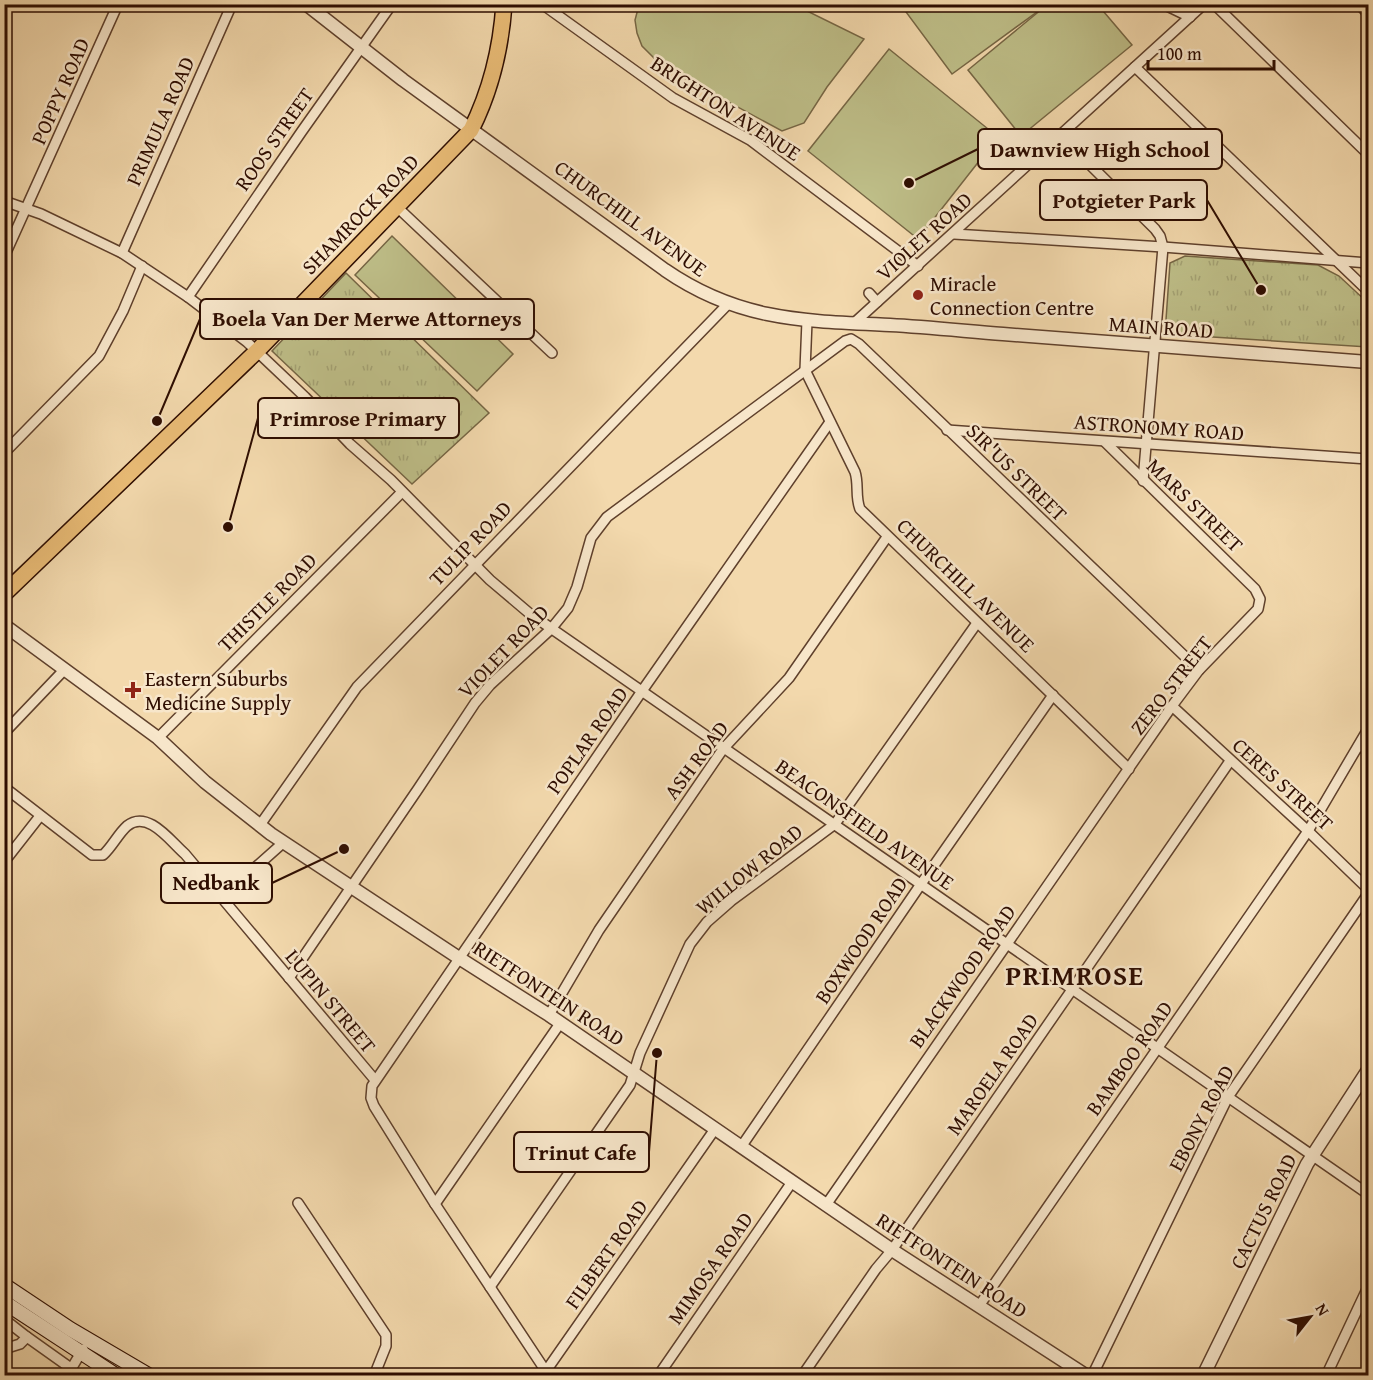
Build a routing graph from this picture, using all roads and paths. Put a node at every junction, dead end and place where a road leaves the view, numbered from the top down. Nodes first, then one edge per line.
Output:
1 (118, 4) edge
2 (232, 4) edge
3 (306, 4) edge
4 (392, 4) edge
5 (504, 4) edge
6 (542, 4) edge
7 (1162, 4) edge
8 (1203, 4) edge
9 (1214, 4) edge
10 (1359, 4) edge
11 (557, 8) edge
12 (1368, 14) edge
13 (1190, 17) junction
14 (361, 47) junction
15 (1135, 67) junction
16 (471, 129) junction
17 (1061, 136) junction
18 (1368, 153) edge
19 (4, 195) edge
20 (4, 201) edge
21 (396, 206) junction
22 (27, 208) junction
23 (954, 234) junction
24 (1163, 247) junction
25 (122, 252) junction
26 (4, 257) edge
27 (1336, 261) junction
28 (1368, 262) edge
29 (142, 266) junction
30 (918, 266) junction
31 (1368, 291) edge
32 (869, 293) dead end
33 (188, 297) junction
34 (878, 302) junction
35 (728, 304) junction
36 (807, 321) junction
37 (853, 324) junction
38 (1154, 346) junction
39 (257, 351) junction
40 (552, 353) dead end
41 (1368, 362) edge
42 (805, 370) junction
43 (830, 422) junction
44 (947, 430) junction
45 (1105, 442) junction
46 (1148, 444) junction
47 (4, 453) edge
48 (1368, 459) edge
49 (1143, 481) junction
50 (402, 492) junction
51 (887, 537) junction
52 (474, 564) junction
53 (4, 594) edge
54 (1259, 595) joint
55 (977, 623) junction
56 (4, 625) edge
57 (551, 629) junction
58 (65, 669) junction
59 (1199, 670) junction
60 (642, 691) junction
61 (1053, 695) junction
62 (1172, 706) junction
63 (1368, 729) edge
64 (4, 733) edge
65 (158, 738) junction
66 (1360, 744) junction
67 (723, 749) junction
68 (1368, 753) edge
69 (1230, 761) junction
70 (1128, 769) junction
71 (4, 787) edge
72 (40, 816) junction
73 (835, 824) junction
74 (260, 825) junction
75 (1308, 831) junction
76 (284, 842) junction
77 (4, 862) edge
78 (921, 884) junction
79 (350, 887) junction
80 (1368, 889) edge
81 (1368, 894) edge
82 (221, 898) junction
83 (1006, 944) junction
84 (459, 958) junction
85 (289, 978) junction
86 (1073, 989) junction
87 (549, 1015) junction
88 (561, 1022) junction
89 (1158, 1048) junction
90 (1368, 1070) edge
91 (634, 1072) junction
92 (375, 1080) junction
93 (1228, 1097) junction
94 (715, 1128) junction
95 (741, 1147) junction
96 (1312, 1155) junction
97 (792, 1182) junction
98 (1368, 1194) edge
99 (298, 1203) dead end
100 (435, 1204) junction
101 (826, 1205) junction
102 (892, 1250) junction
103 (4, 1285) edge
104 (490, 1287) junction
105 (1368, 1287) edge
106 (4, 1302) edge
107 (979, 1306) junction
108 (4, 1319) edge
109 (27, 1337) junction
110 (85, 1347) junction
111 (4, 1349) edge
112 (70, 1372) edge
113 (548, 1373) edge
114 (117, 1376) edge
115 (150, 1376) edge
116 (374, 1376) edge
117 (658, 1376) edge
118 (802, 1376) edge
119 (1087, 1376) edge
120 (1092, 1376) edge
121 (1203, 1376) edge
122 (1326, 1376) edge

1 - 22 street, POPPY ROAD
2 - 25 street, PRIMULA ROAD
3 - 14 street, CHURCHILL AVENUE
4 - 14 street, ROOS STREET
5 - 16 main road, SHAMROCK ROAD
6 - 11 street, BRIGHTON AVENUE
7 - 13 street
8 - 13 street, VIOLET ROAD
9 - 18 street
10 - 12 street
11 - 30 street, BRIGHTON AVENUE
13 - 15 street, VIOLET ROAD
14 - 16 street, CHURCHILL AVENUE
14 - 33 street, ROOS STREET
15 - 17 street, VIOLET ROAD
15 - 27 street
16 - 21 main road, SHAMROCK ROAD
16 - 35 street, CHURCHILL AVENUE
17 - 23 street, VIOLET ROAD
17 - 24 street
19 - 22 street, BEACONSFIELD AVENUE
20 - 22 street, BEACONSFIELD AVENUE
21 - 39 main road, SHAMROCK ROAD
21 - 40 street
22 - 25 street, BEACONSFIELD AVENUE
22 - 26 street, POPPY ROAD
23 - 24 street
23 - 30 street, VIOLET ROAD
24 - 27 street
24 - 38 street
25 - 29 street, BEACONSFIELD AVENUE
27 - 28 street
27 - 31 street
29 - 33 street, BEACONSFIELD AVENUE
29 - 47 street
30 - 34 street, VIOLET ROAD
32 - 34 street
33 - 39 street, BEACONSFIELD AVENUE
34 - 37 street, VIOLET ROAD
35 - 36 street, CHURCHILL AVENUE
35 - 52 street, TULIP ROAD
36 - 37 street, MAIN ROAD
36 - 42 street, CHURCHILL AVENUE
37 - 38 street, MAIN ROAD
38 - 41 street, MAIN ROAD
38 - 46 street
39 - 50 street, BEACONSFIELD AVENUE
39 - 53 main road, SHAMROCK ROAD
42 - 43 street, CHURCHILL AVENUE
42 - 44 street, SIR'US STREET
42 - 57 street, VIOLET ROAD
43 - 51 street, CHURCHILL AVENUE
43 - 60 street, POPLAR ROAD
44 - 45 street, ASTRONOMY ROAD
44 - 59 street, SIR'US STREET
45 - 46 street, ASTRONOMY ROAD
45 - 49 street, MARS STREET
46 - 48 street, ASTRONOMY ROAD
46 - 49 street
49 - 54 street, MARS STREET
50 - 52 street, BEACONSFIELD AVENUE
50 - 65 street, THISTLE ROAD
51 - 55 street, CHURCHILL AVENUE
51 - 67 street, ASH ROAD
52 - 57 street, BEACONSFIELD AVENUE
52 - 74 street, TULIP ROAD
54 - 59 street, ZERO STREET
55 - 61 street, CHURCHILL AVENUE
55 - 73 street, WILLOW ROAD
56 - 58 street, RIETFONTEIN ROAD
57 - 60 street, BEACONSFIELD AVENUE
57 - 79 street, VIOLET ROAD
58 - 64 street
58 - 65 street, RIETFONTEIN ROAD
59 - 62 street, ZERO STREET
60 - 67 street, BEACONSFIELD AVENUE
60 - 84 street, POPLAR ROAD
61 - 70 street, CHURCHILL AVENUE
61 - 78 street, BOXWOOD ROAD
62 - 69 street, CERES STREET
62 - 70 street, ZERO STREET
63 - 66 street, BAMBOO ROAD
65 - 74 street, RIETFONTEIN ROAD
66 - 68 street
66 - 75 street, BAMBOO ROAD
67 - 73 street, BEACONSFIELD AVENUE
67 - 87 street, ASH ROAD
69 - 75 street, CERES STREET
69 - 86 street, MAROELA ROAD
70 - 83 street, BLACKWOOD ROAD
71 - 72 street, LUPIN STREET
72 - 77 street
72 - 82 street, LUPIN STREET
73 - 78 street, BEACONSFIELD AVENUE
73 - 91 street, WILLOW ROAD
74 - 76 street, RIETFONTEIN ROAD
75 - 80 street, CERES STREET
75 - 89 street, BAMBOO ROAD
76 - 79 street, RIETFONTEIN ROAD
76 - 82 street
78 - 83 street, BEACONSFIELD AVENUE
78 - 95 street, BOXWOOD ROAD
79 - 84 street, RIETFONTEIN ROAD
79 - 85 street, VIOLET ROAD
81 - 93 street, EBONY ROAD
82 - 85 street, LUPIN STREET
83 - 86 street, BEACONSFIELD AVENUE
83 - 101 street, BLACKWOOD ROAD
84 - 87 street, RIETFONTEIN ROAD
84 - 92 street, POPLAR ROAD
85 - 92 street, LUPIN STREET
86 - 89 street, BEACONSFIELD AVENUE
86 - 102 street, MAROELA ROAD
87 - 88 street, RIETFONTEIN ROAD
88 - 91 street, RIETFONTEIN ROAD
88 - 100 street
89 - 93 street, BEACONSFIELD AVENUE
89 - 107 street, BAMBOO ROAD
90 - 96 street, CACTUS ROAD
91 - 94 street, RIETFONTEIN ROAD
91 - 104 street, WILLOW ROAD
92 - 100 street, LUPIN STREET
93 - 96 street, BEACONSFIELD AVENUE
93 - 120 street, EBONY ROAD
94 - 95 street, RIETFONTEIN ROAD
94 - 113 street, FILBERT ROAD
95 - 97 street, RIETFONTEIN ROAD
96 - 98 street, BEACONSFIELD AVENUE
96 - 121 street, CACTUS ROAD
97 - 101 street, RIETFONTEIN ROAD
97 - 117 street, MIMOSA ROAD
99 - 116 street
100 - 104 street, LUPIN STREET
101 - 102 street, RIETFONTEIN ROAD
102 - 107 street, RIETFONTEIN ROAD
102 - 118 street, MAROELA ROAD
103 - 110 main road
104 - 113 street, LUPIN STREET
105 - 122 street
106 - 110 main road
107 - 119 street, RIETFONTEIN ROAD
108 - 109 street
109 - 111 street
109 - 112 street
110 - 112 street
110 - 114 main road
110 - 115 main road

